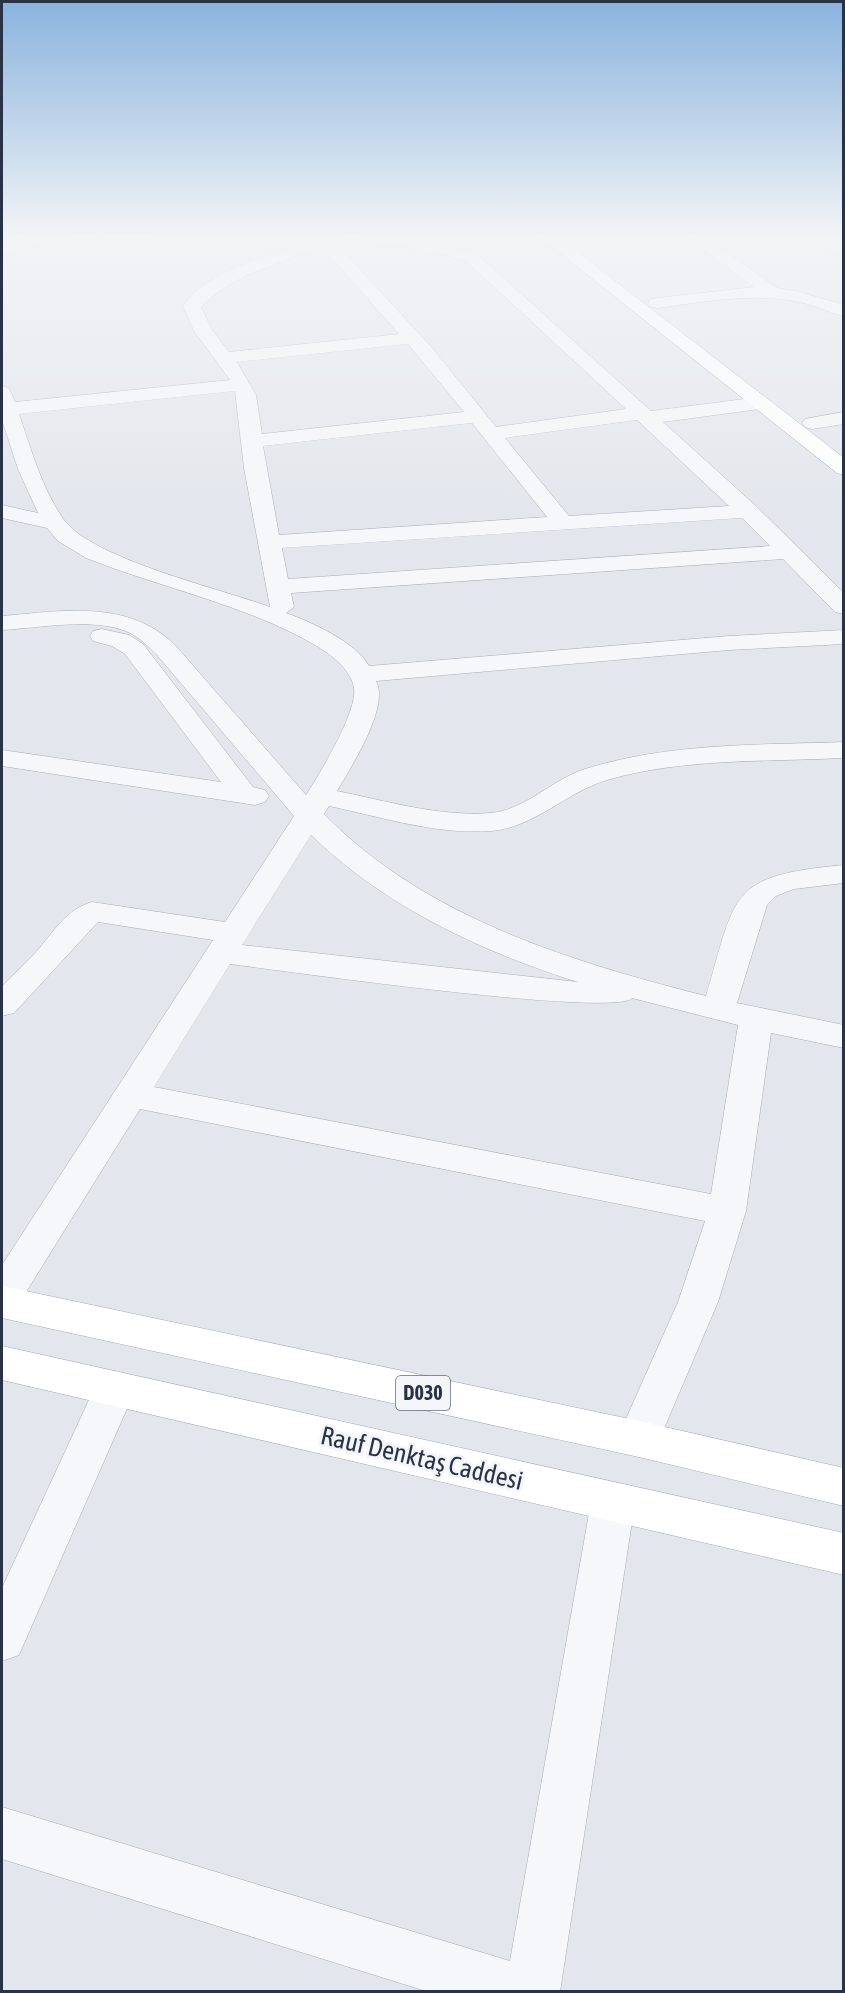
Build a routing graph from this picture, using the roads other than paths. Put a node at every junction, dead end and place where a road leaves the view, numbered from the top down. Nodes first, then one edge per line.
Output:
1 (200, 326) edge
2 (403, 326) edge
3 (546, 326) edge
4 (661, 326) edge
5 (687, 326) edge
6 (412, 338) junction
7 (223, 358) junction
8 (242, 384) junction
9 (5, 400) edge
10 (760, 404) junction
11 (644, 416) junction
12 (476, 417) junction
13 (843, 418) edge
14 (812, 423) junction
15 (490, 434) junction
16 (252, 441) junction
17 (843, 447) edge
18 (12, 448) edge
19 (843, 470) edge
20 (748, 511) junction
21 (2, 512) edge
22 (53, 523) junction
23 (563, 523) junction
24 (270, 543) junction
25 (789, 552) junction
26 (279, 587) junction
27 (843, 607) edge
28 (285, 622) junction
29 (2, 623) edge
30 (843, 637) edge
31 (2, 639) edge
32 (365, 674) junction
33 (843, 750) edge
34 (2, 758) edge
35 (244, 794) junction
36 (309, 804) junction
37 (843, 874) edge
38 (227, 943) junction
39 (651, 991) junction
40 (2, 1005) edge
41 (719, 1008) junction
42 (756, 1018) junction
43 (843, 1037) edge
44 (130, 1095) junction
45 (727, 1211) junction
46 (2, 1297) edge
47 (2, 1302) edge
48 (2, 1363) edge
49 (115, 1388) junction
50 (639, 1438) junction
51 (843, 1487) edge
52 (613, 1502) junction
53 (843, 1554) edge
54 (2, 1639) edge
55 (2, 1833) edge
56 (520, 1992) edge
57 (532, 1992) edge

1 - 7 street
2 - 6 street
3 - 11 street
4 - 10 main road
5 - 14 main road
6 - 7 street
6 - 12 street
7 - 8 street
8 - 9 street
8 - 16 street
9 - 18 street
10 - 11 street
10 - 19 main road
11 - 15 street
11 - 20 street
12 - 15 street
12 - 16 street
13 - 14 street
14 - 17 main road
15 - 23 street
16 - 24 street
18 - 22 street
20 - 23 street
20 - 25 street
21 - 22 street
22 - 28 street
23 - 24 street
24 - 26 street
25 - 26 street
25 - 27 street
26 - 28 street
28 - 32 street
29 - 36 street
30 - 32 street
31 - 35 street
32 - 36 street
33 - 36 street
34 - 35 street
35 - 36 street
36 - 38 street
36 - 39 street
37 - 41 street
38 - 39 street
38 - 40 street
38 - 44 street
39 - 41 street
41 - 42 street
42 - 43 street
42 - 45 street
44 - 45 street
44 - 46 street
45 - 50 street
47 - 50 main road, D030
48 - 49 main road, Rauf Denktaş Caddesi
49 - 52 main road, Rauf Denktaş Caddesi
49 - 54 street
50 - 51 main road, D030
52 - 53 main road, Rauf Denktaş Caddesi
52 - 57 street
55 - 56 street

